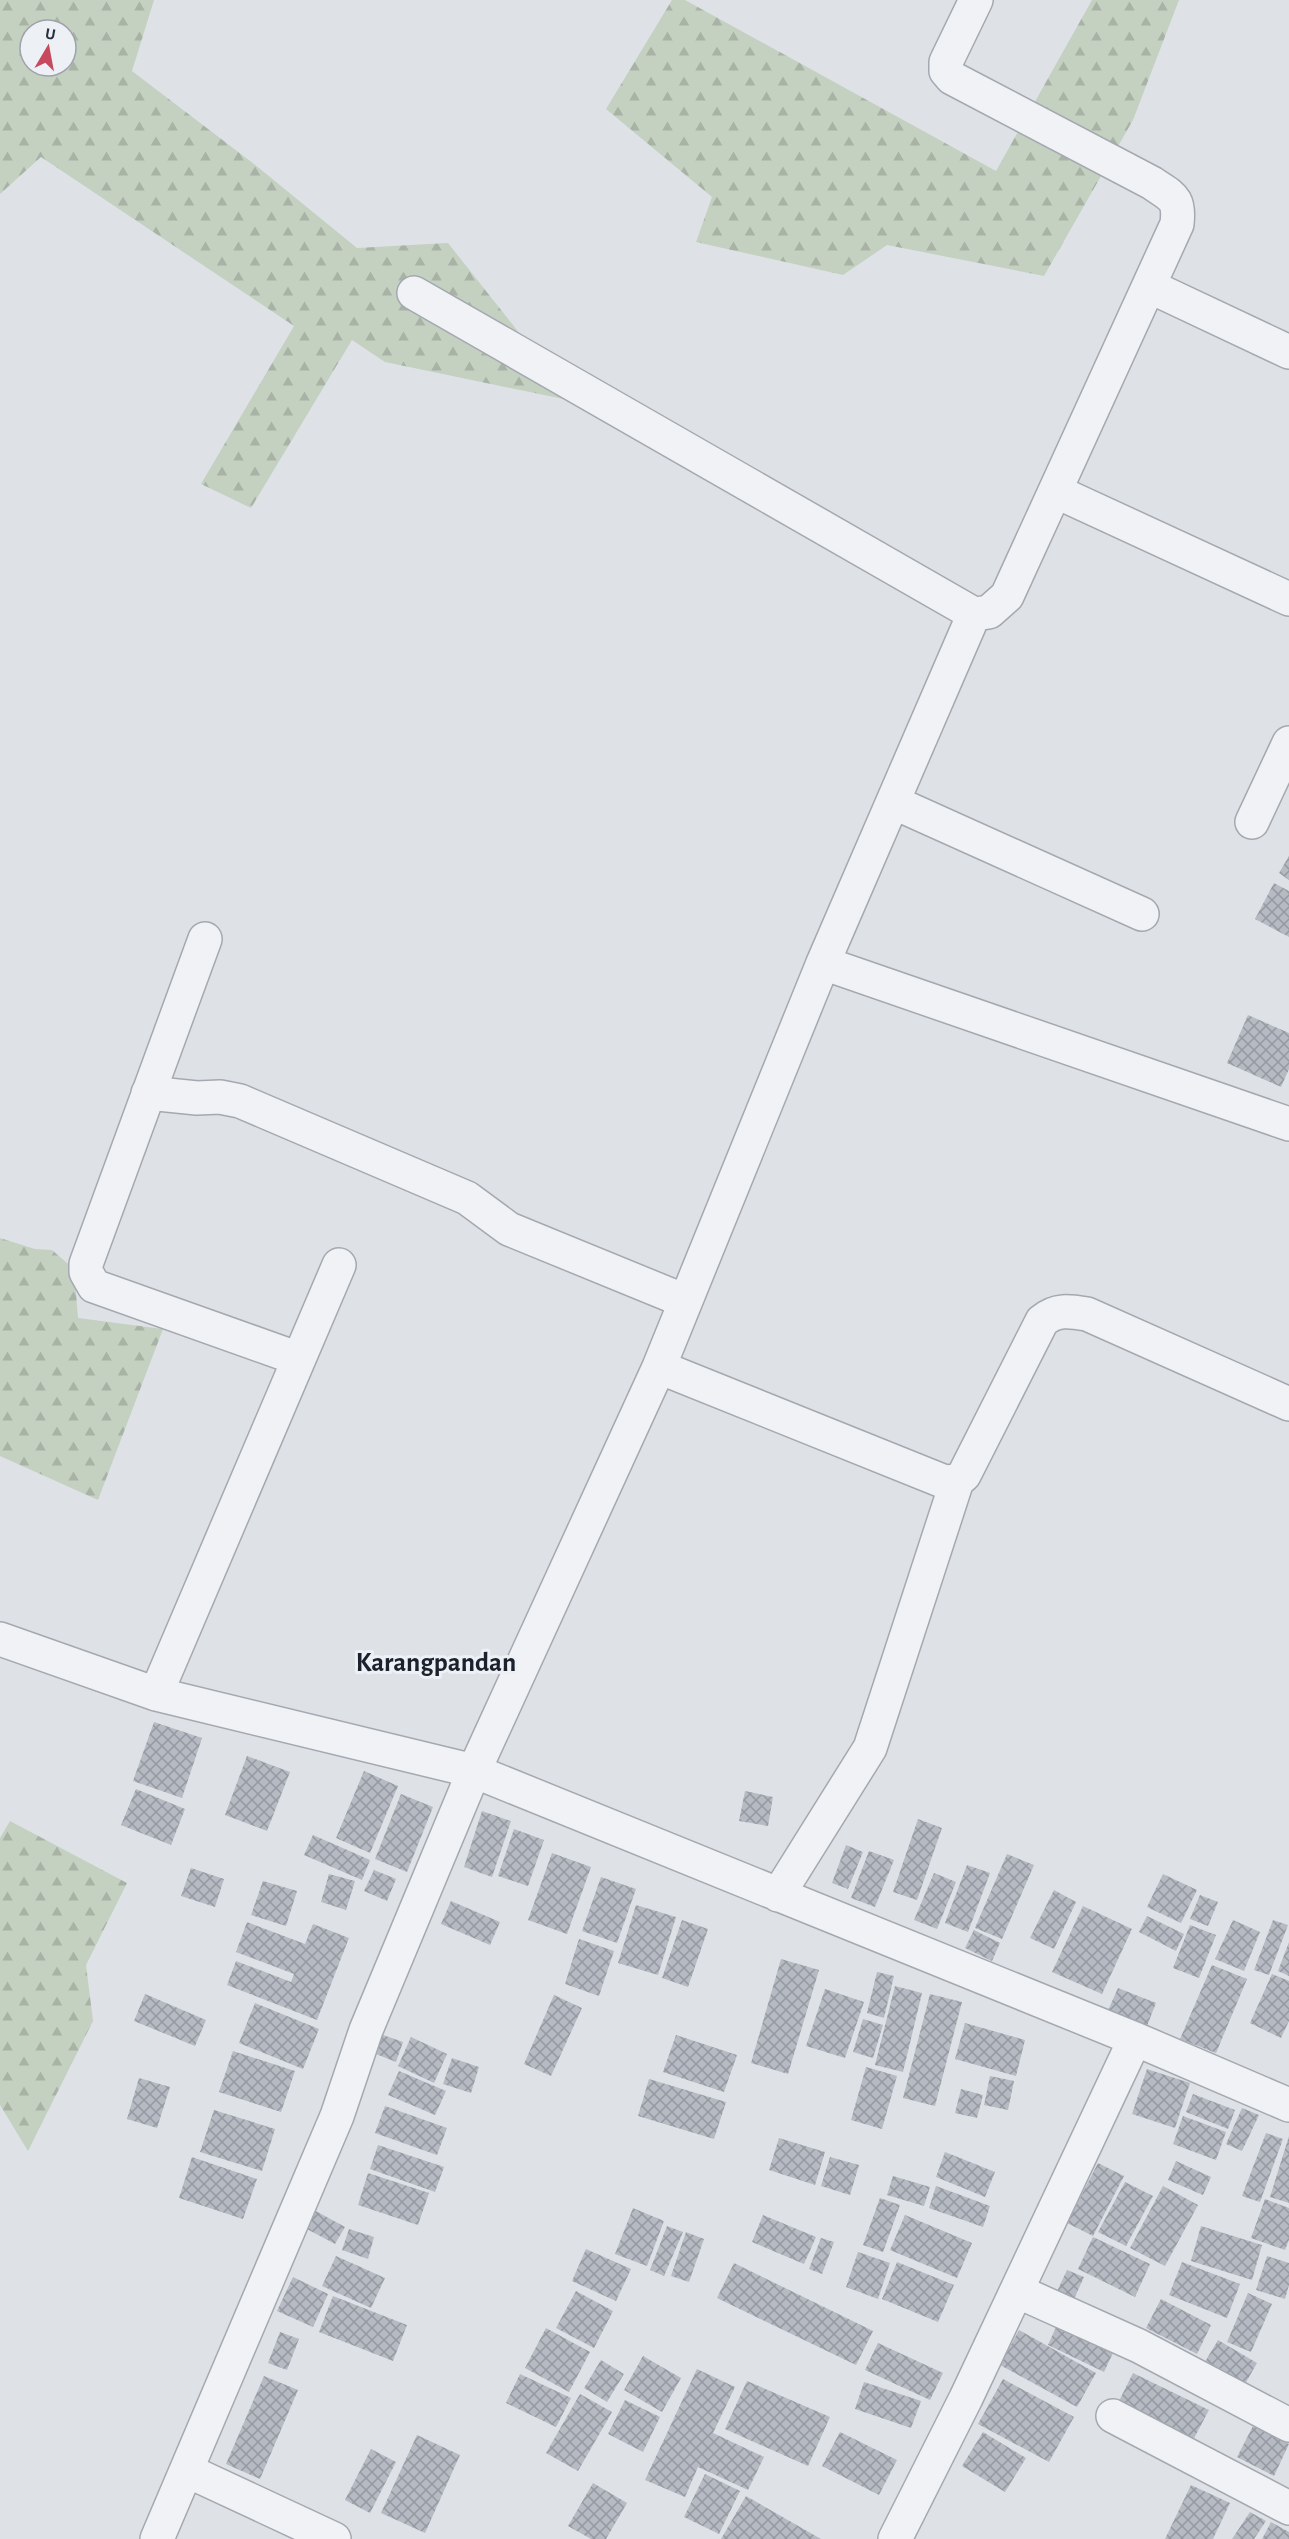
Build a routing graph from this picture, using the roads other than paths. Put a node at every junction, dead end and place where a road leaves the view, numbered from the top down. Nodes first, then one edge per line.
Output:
1 (976, 0) edge
2 (1149, 286) junction
3 (414, 293) dead end
4 (1289, 352) edge
5 (1054, 491) junction
6 (1289, 599) edge
7 (974, 614) junction
8 (1289, 743) edge
9 (893, 802) junction
10 (1252, 822) dead end
11 (1142, 914) dead end
12 (205, 939) dead end
13 (823, 963) junction
14 (148, 1093) junction
15 (1289, 1124) edge
16 (339, 1264) dead end
17 (685, 1301) junction
18 (299, 1359) junction
19 (659, 1367) junction
20 (1289, 1404) edge
21 (957, 1481) junction
22 (0, 1639) edge
23 (156, 1694) junction
24 (474, 1771) junction
25 (778, 1895) junction
26 (1135, 2039) junction
27 (1289, 2105) edge
28 (1017, 2290) junction
29 (1113, 2416) dead end
30 (1289, 2425) edge
31 (188, 2471) junction
32 (1289, 2508) edge
33 (157, 2539) edge
34 (334, 2539) edge
35 (895, 2539) edge

1 - 2 street
2 - 4 street
2 - 5 street
3 - 7 street
5 - 6 street
5 - 7 street
7 - 9 street
8 - 10 street
9 - 11 street
9 - 13 street
12 - 14 street
13 - 15 street
13 - 17 street
14 - 17 street
14 - 18 street
16 - 18 street
17 - 19 street
18 - 23 street
19 - 21 street
19 - 24 street
20 - 21 street
21 - 25 street
22 - 23 street
23 - 24 street
24 - 25 street
24 - 31 street
25 - 26 street
26 - 27 street
26 - 28 street
28 - 30 street
28 - 35 street
29 - 32 street
31 - 33 street
31 - 34 street

